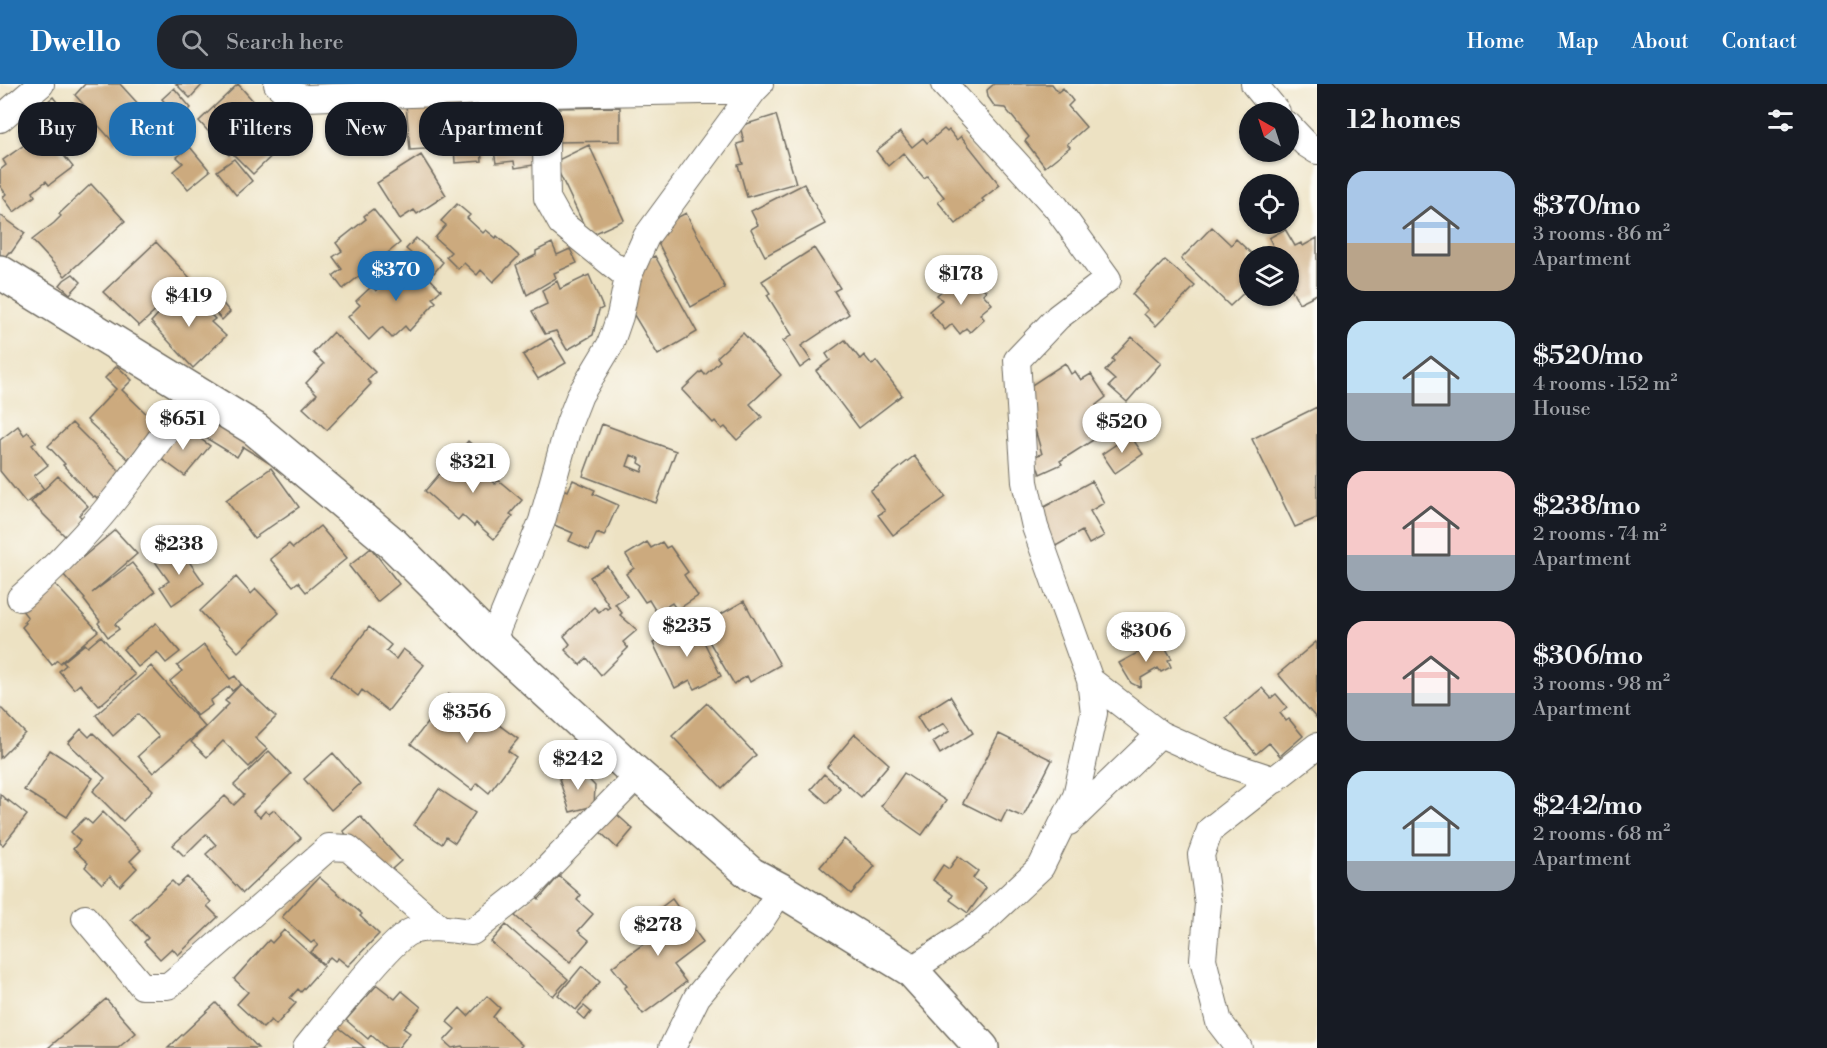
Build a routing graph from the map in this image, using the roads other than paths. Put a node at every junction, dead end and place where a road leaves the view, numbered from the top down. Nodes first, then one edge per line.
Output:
1 (41, 84) edge
2 (277, 84) edge
3 (944, 84) edge
4 (1254, 84) edge
5 (757, 87) edge
6 (545, 94) junction
7 (1269, 102) edge
8 (0, 119) edge
9 (1299, 137) edge
10 (1317, 151) edge
11 (0, 272) edge
12 (628, 277) junction
13 (194, 392) junction
14 (20, 598) dead end
15 (492, 642) junction
16 (1090, 680) junction
17 (1160, 734) junction
18 (1317, 746) edge
19 (638, 775) junction
20 (1275, 780) junction
21 (1058, 833) junction
22 (782, 890) junction
23 (85, 918) dead end
24 (440, 928) junction
25 (911, 970) junction
26 (306, 1048) edge
27 (672, 1048) edge
28 (982, 1048) edge
29 (1239, 1048) edge

1 - 8 street
2 - 6 street
3 - 16 street
4 - 7 street
5 - 6 street
5 - 12 street
6 - 12 street
9 - 10 street
11 - 13 street
12 - 15 street
13 - 14 street
13 - 15 street
15 - 19 street
16 - 17 street
16 - 21 street
17 - 20 street
17 - 21 street
18 - 20 street
19 - 22 street
19 - 24 street
20 - 29 street
21 - 25 street
22 - 25 street
22 - 27 street
23 - 24 street
24 - 26 street
25 - 28 street

